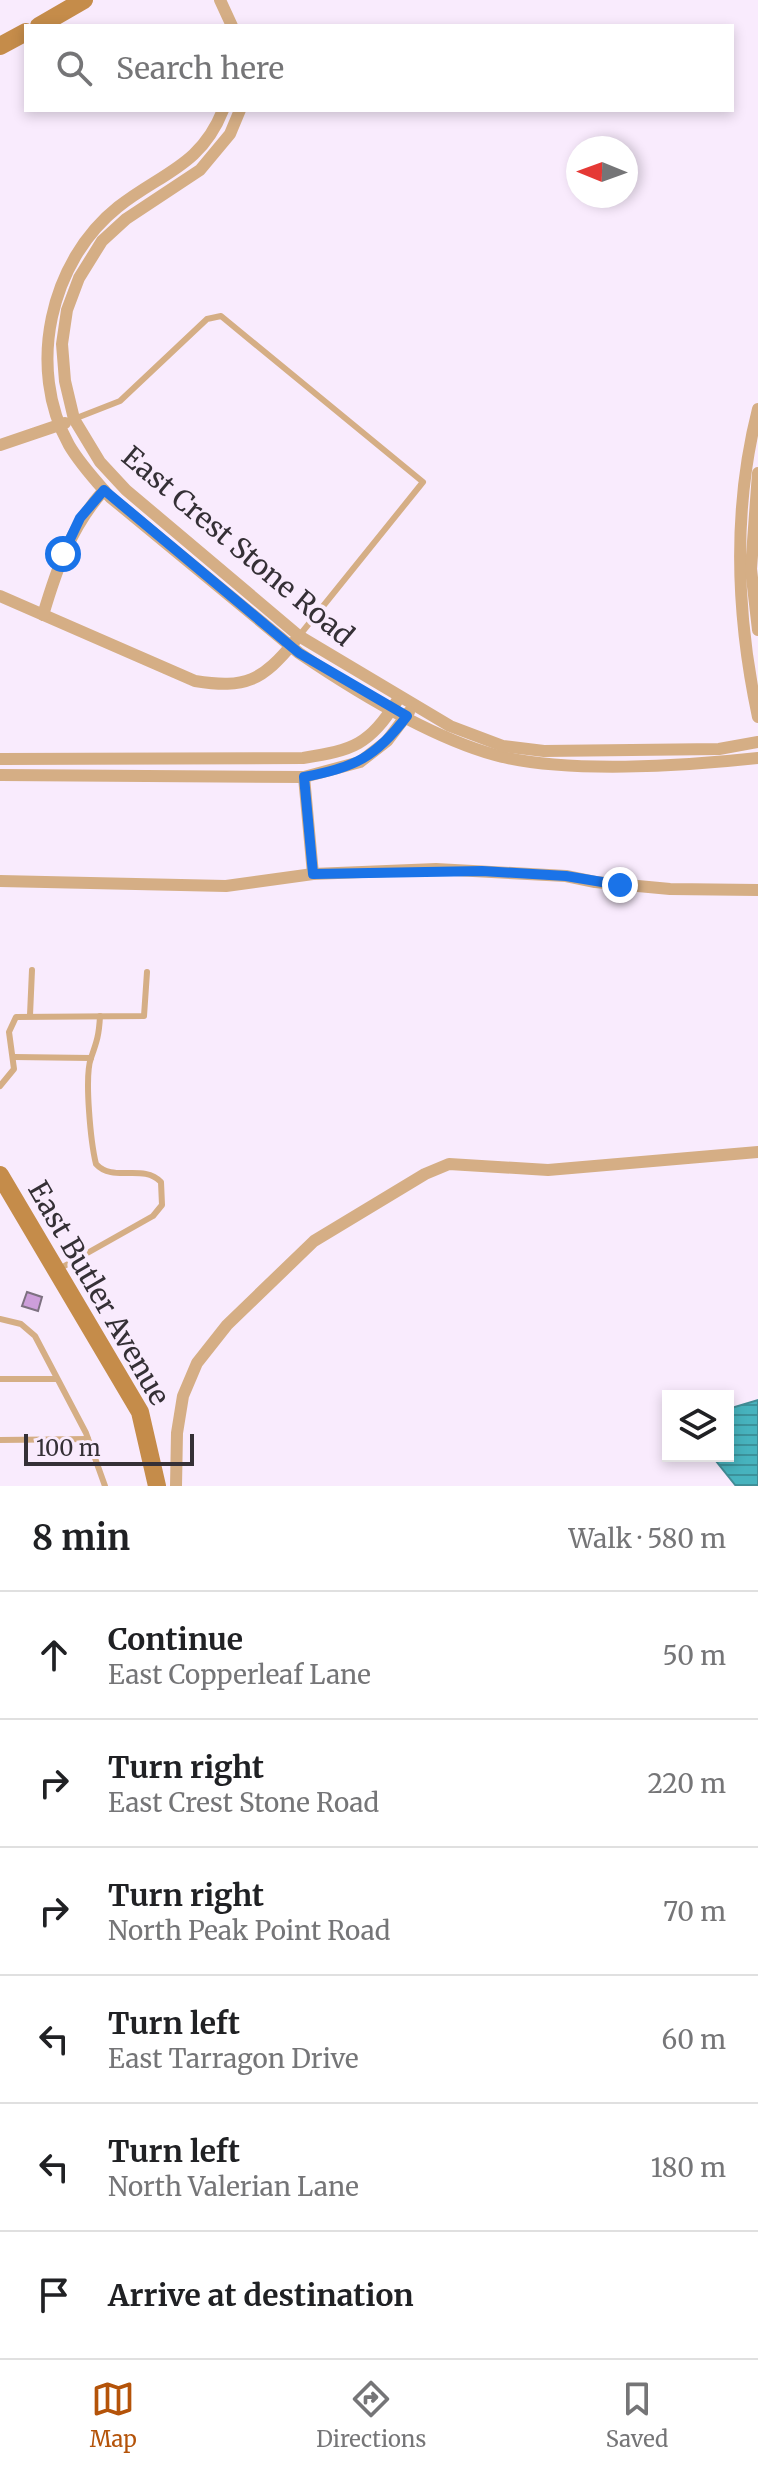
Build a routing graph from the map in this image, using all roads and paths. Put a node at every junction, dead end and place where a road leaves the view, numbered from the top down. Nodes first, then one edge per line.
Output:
1 (84, 0) edge
2 (220, 0) edge
3 (42, 24) edge
4 (231, 24) edge
5 (24, 33) edge
6 (0, 46) edge
7 (222, 112) edge
8 (239, 112) edge
9 (758, 409) edge
10 (74, 419) junction
11 (61, 424) junction
12 (0, 445) edge
13 (758, 473) edge
14 (104, 490) junction
15 (0, 596) edge
16 (43, 615) junction
17 (758, 630) edge
18 (295, 641) junction
19 (396, 703) junction
20 (410, 711) junction
21 (758, 717) edge
22 (758, 742) edge
23 (758, 758) edge
24 (0, 759) edge
25 (0, 775) edge
26 (304, 777) junction
27 (313, 874) junction
28 (0, 881) edge
29 (758, 890) edge
30 (32, 970) dead end
31 (147, 972) dead end
32 (30, 1015) junction
33 (100, 1016) junction
34 (14, 1057) junction
35 (91, 1058) junction
36 (0, 1086) edge
37 (758, 1152) edge
38 (0, 1175) edge
39 (56, 1270) junction
40 (0, 1319) edge
41 (0, 1379) edge
42 (56, 1379) junction
43 (88, 1439) junction
44 (0, 1440) edge
45 (105, 1486) edge
46 (157, 1486) edge
47 (176, 1486) edge

1 - 3 street
2 - 4 street
5 - 6 street
7 - 11 street, East Crest Stone Road
8 - 10 street, East Crest Stone Road
9 - 21 street
10 - 11 street
10 - 18 street, East Crest Stone Road
10 - 18 lane
11 - 12 street
11 - 14 street, East Crest Stone Road
13 - 17 street
14 - 16 street
14 - 18 street, East Crest Stone Road
15 - 16 street
16 - 18 street
18 - 19 street, East Crest Stone Road
19 - 20 street, East Crest Stone Road
19 - 24 street
20 - 22 street, East Crest Stone Road
20 - 23 street, East Crest Stone Road
20 - 26 street
25 - 26 street
26 - 27 street
27 - 28 street
27 - 29 street
30 - 32 lane
31 - 33 lane
32 - 33 lane
32 - 34 lane
33 - 35 lane
34 - 35 lane
34 - 36 lane
35 - 39 lane
37 - 47 street
38 - 39 street, East Butler Avenue
39 - 46 street, East Butler Avenue
40 - 42 lane
41 - 42 lane
42 - 43 lane
43 - 44 lane
43 - 45 lane

